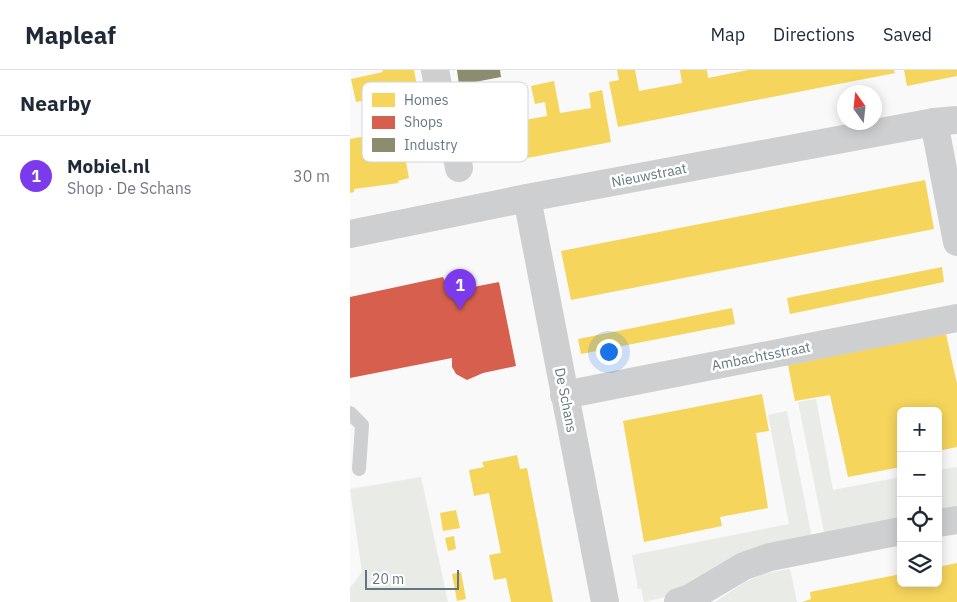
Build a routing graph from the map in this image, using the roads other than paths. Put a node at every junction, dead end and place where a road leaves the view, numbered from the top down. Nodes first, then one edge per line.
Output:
1 (949, 120) edge
2 (458, 162) edge
3 (459, 168) dead end
4 (527, 198) junction
5 (350, 234) edge
6 (957, 242) edge
7 (957, 318) edge
8 (564, 395) junction
9 (350, 413) edge
10 (359, 469) dead end
11 (957, 520) edge
12 (942, 522) edge
13 (897, 532) edge
14 (605, 602) edge
15 (678, 602) edge

1 - 4 street, Nieuwstraat
1 - 6 street
2 - 3 street
4 - 5 street, Nieuwstraat
4 - 8 street, De Schans
7 - 8 street, Ambachtsstraat
8 - 14 street, De Schans
9 - 10 lane
11 - 12 street
13 - 15 street

